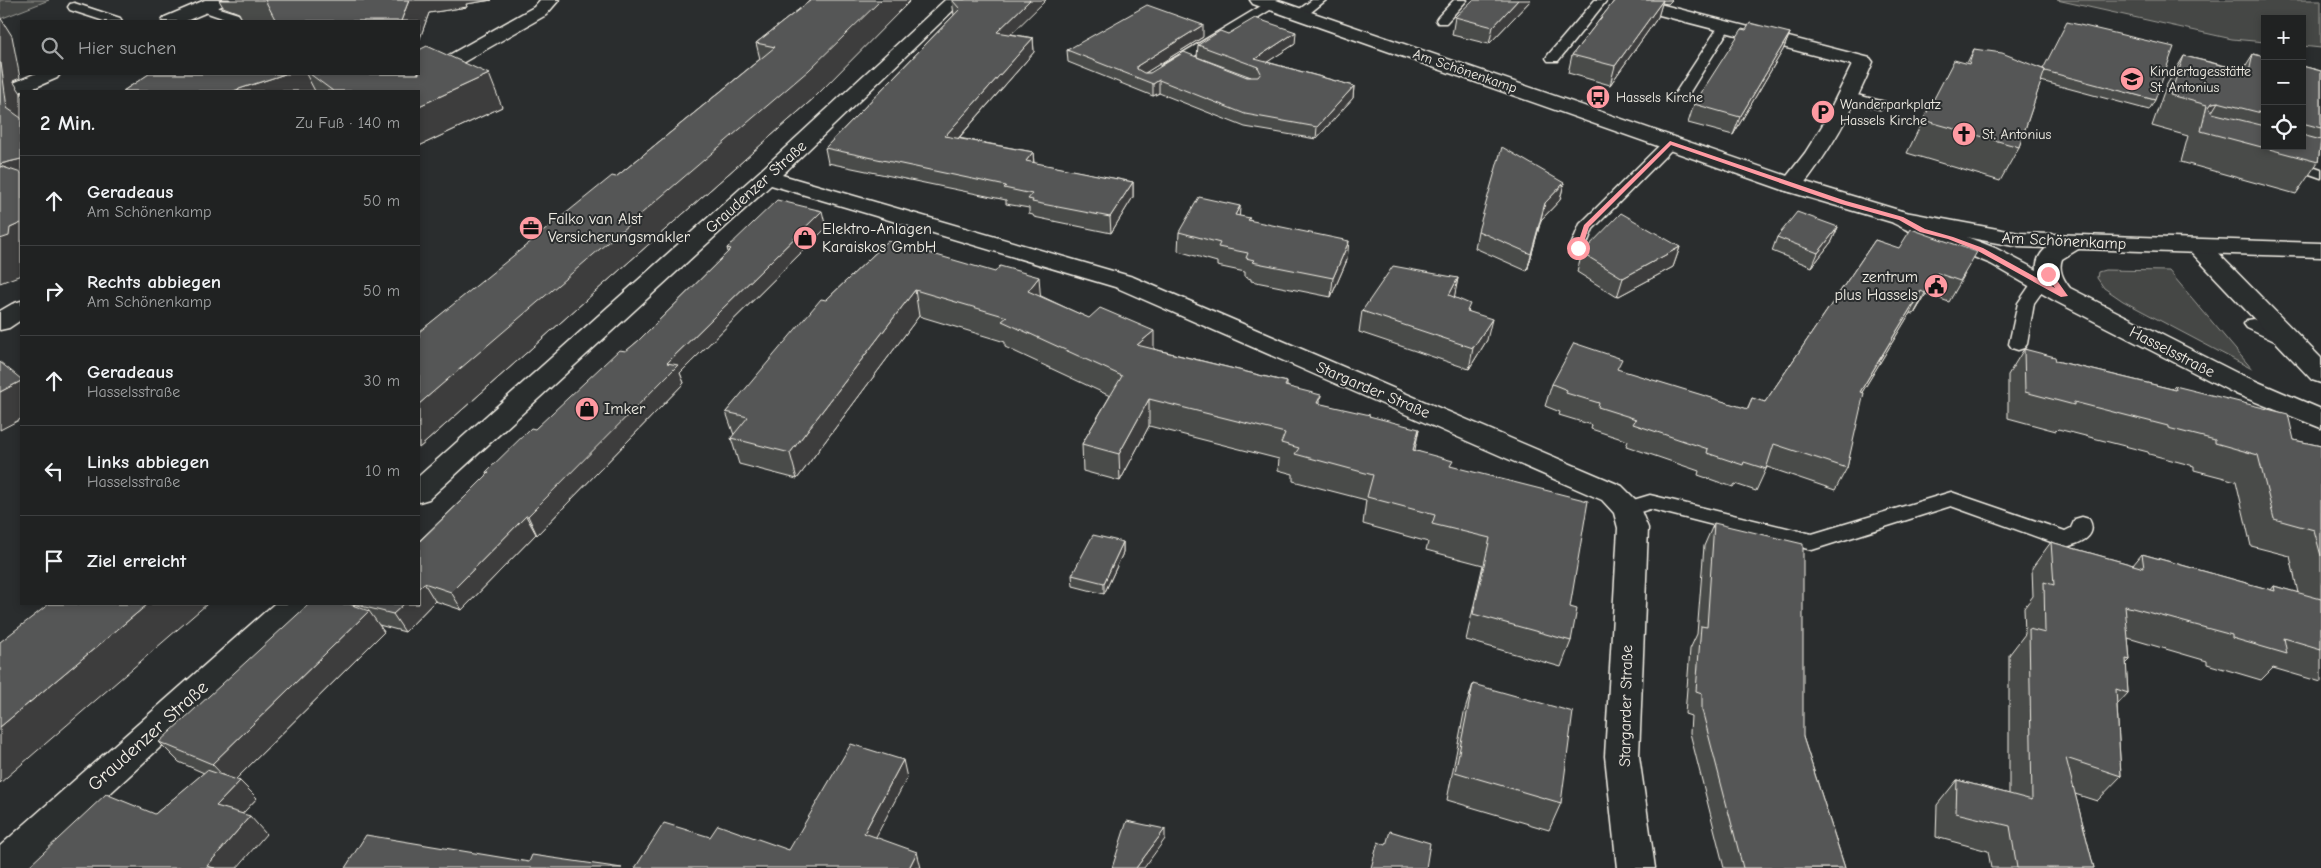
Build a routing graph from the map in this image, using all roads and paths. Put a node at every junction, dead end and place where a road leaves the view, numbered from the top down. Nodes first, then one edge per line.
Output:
1 (220, 0) edge
2 (550, 0) edge
3 (956, 0) edge
4 (1320, 0) edge
5 (1461, 0) edge
6 (1601, 0) edge
7 (1623, 0) edge
8 (1265, 2) edge
9 (74, 7) dead end
10 (203, 7) junction
11 (1301, 14) junction
12 (113, 20) edge
13 (173, 20) edge
14 (237, 20) edge
15 (1442, 20) dead end
16 (1724, 26) junction
17 (1182, 57) junction
18 (1553, 58) dead end
19 (1200, 64) edge
20 (1157, 73) edge
21 (48, 75) edge
22 (401, 90) edge
23 (0, 96) edge
24 (1681, 96) dead end
25 (1849, 97) junction
26 (1880, 105) dead end
27 (1670, 143) junction
28 (2272, 158) edge
29 (2321, 174) edge
30 (767, 177) junction
31 (1791, 185) junction
32 (1901, 218) junction
33 (2072, 243) junction
34 (2199, 247) junction
35 (1578, 248) dead end
36 (2321, 250) edge
37 (2041, 282) junction
38 (2064, 296) junction
39 (20, 310) edge
40 (0, 322) edge
41 (2253, 324) dead end
42 (2292, 343) junction
43 (2018, 344) dead end
44 (2321, 374) edge
45 (2321, 399) edge
46 (2281, 406) junction
47 (2321, 419) edge
48 (2321, 429) edge
49 (420, 491) edge
50 (1626, 509) junction
51 (2082, 524) dead end
52 (294, 605) edge
53 (2, 868) edge
54 (1636, 868) edge

1 - 10 street
2 - 22 street
3 - 30 street, Graudenzer Straße
4 - 11 lane
5 - 15 lane
6 - 18 lane
7 - 16 street
8 - 11 street, Am Schönenkamp
8 - 17 lane
9 - 12 lane
10 - 13 street
10 - 14 lane
11 - 27 street, Am Schönenkamp
16 - 24 lane
16 - 25 street
17 - 19 lane
17 - 20 lane
21 - 23 street
25 - 26 lane
25 - 31 street
27 - 31 street, Am Schönenkamp
27 - 35 lane
28 - 29 lane
30 - 49 street, Graudenzer Straße
30 - 50 street, Stargarder Straße
31 - 32 street, Am Schönenkamp
32 - 33 street, Am Schönenkamp
32 - 37 street, Hasselsstraße
33 - 34 street, Am Schönenkamp
33 - 38 street, Hasselsstraße
34 - 36 street, Am Schönenkamp
34 - 42 street
37 - 38 street, Hasselsstraße
37 - 43 lane
38 - 46 street, Hasselsstraße
39 - 40 street
41 - 42 lane
42 - 44 street
45 - 46 street
46 - 47 street, Hasselsstraße
46 - 48 street, Hasselsstraße
50 - 51 lane
50 - 54 street, Stargarder Straße
52 - 53 street, Graudenzer Straße

